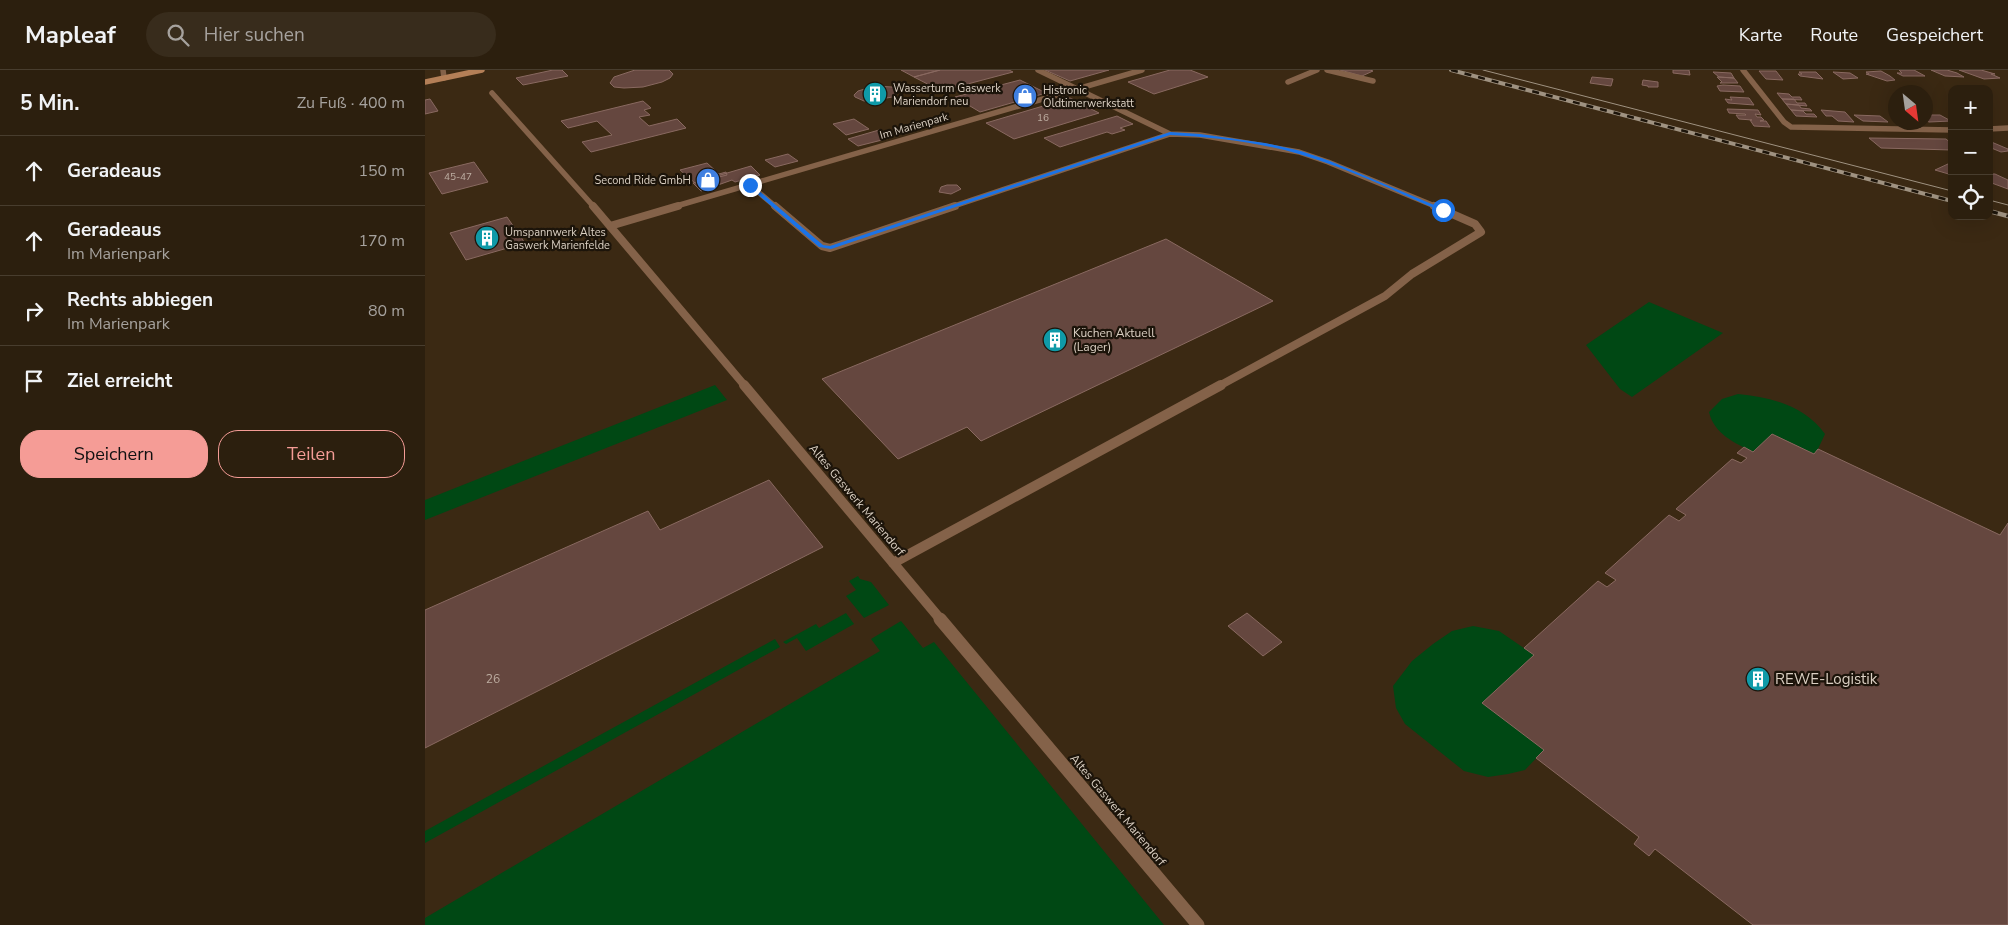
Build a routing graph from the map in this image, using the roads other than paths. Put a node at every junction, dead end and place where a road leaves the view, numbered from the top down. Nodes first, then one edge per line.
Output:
1 (443, 70) edge
2 (482, 70) edge
3 (1038, 70) edge
4 (1142, 70) edge
5 (1317, 70) edge
6 (1327, 70) edge
7 (1743, 70) edge
8 (444, 78) junction
9 (1373, 81) dead end
10 (425, 82) edge
11 (1287, 82) dead end
12 (1075, 87) junction
13 (493, 93) dead end
14 (2008, 128) edge
15 (1993, 129) edge
16 (1948, 130) edge
17 (1170, 134) junction
18 (750, 185) junction
19 (610, 226) junction
20 (893, 563) junction
21 (1199, 925) edge

1 - 8 street
2 - 8 main road
3 - 12 street
4 - 12 street, Im Marienpark
5 - 11 street
6 - 9 street
7 - 16 street
8 - 10 main road
12 - 17 street
12 - 18 street, Im Marienpark
13 - 19 street, Altes Gaswerk Mariendorf
14 - 15 street
17 - 18 street
17 - 20 street
18 - 19 street, Im Marienpark
19 - 20 street, Altes Gaswerk Mariendorf
20 - 21 street, Altes Gaswerk Mariendorf

